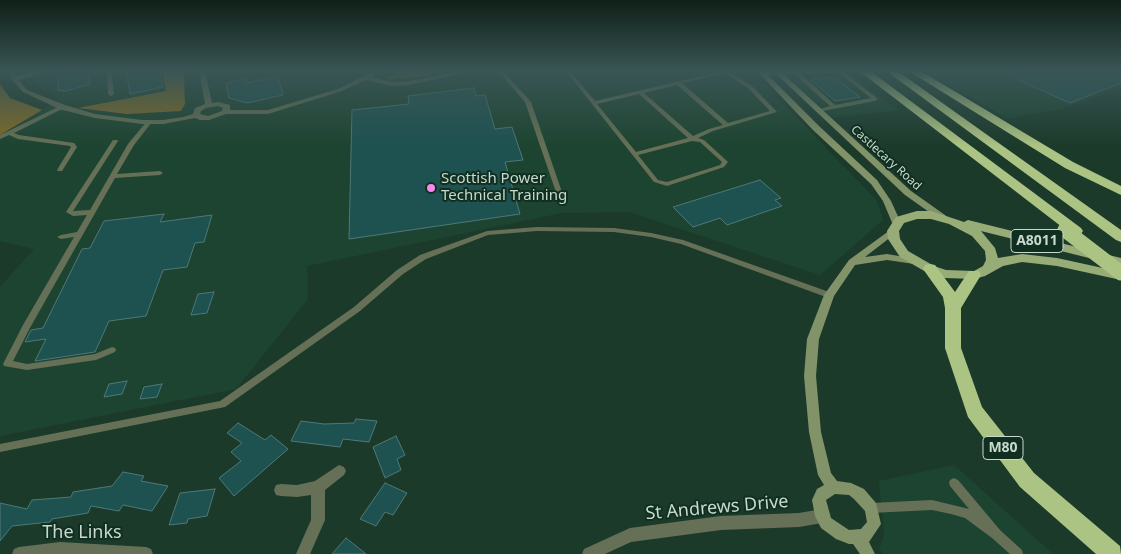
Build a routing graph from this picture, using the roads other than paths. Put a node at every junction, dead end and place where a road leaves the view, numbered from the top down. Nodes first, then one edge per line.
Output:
1 (37, 96) edge
2 (207, 96) edge
3 (322, 96) edge
4 (522, 96) edge
5 (589, 96) edge
6 (624, 96) edge
7 (644, 96) edge
8 (693, 96) edge
9 (758, 96) edge
10 (785, 96) edge
11 (803, 96) edge
12 (822, 96) edge
13 (872, 96) edge
14 (897, 96) edge
15 (926, 96) edge
16 (955, 96) edge
17 (595, 103) junction
18 (209, 105) junction
19 (62, 107) junction
20 (834, 107) junction
21 (819, 110) junction
22 (225, 112) junction
23 (196, 115) junction
24 (149, 122) junction
25 (726, 125) junction
26 (10, 132) junction
27 (0, 137) edge
28 (692, 139) junction
29 (115, 141) dead end
30 (635, 154) junction
31 (60, 170) dead end
32 (160, 173) dead end
33 (112, 176) junction
34 (1121, 191) edge
35 (560, 198) dead end
36 (92, 212) junction
37 (947, 219) junction
38 (894, 227) junction
39 (1071, 230) junction
40 (79, 234) junction
41 (61, 236) dead end
42 (1119, 236) edge
43 (914, 261) junction
44 (852, 262) junction
45 (1121, 264) edge
46 (930, 269) junction
47 (981, 272) junction
48 (1121, 275) edge
49 (829, 295) junction
50 (953, 308) junction
51 (112, 350) dead end
52 (0, 448) edge
53 (339, 471) dead end
54 (954, 483) dead end
55 (318, 487) junction
56 (834, 487) junction
57 (281, 490) dead end
58 (871, 508) junction
59 (822, 516) junction
60 (996, 534) junction
61 (858, 538) junction
62 (19, 554) edge
63 (146, 554) edge
64 (303, 554) edge
65 (589, 554) edge
66 (868, 554) edge
67 (1018, 554) edge
68 (1112, 554) edge

1 - 19 street
2 - 18 street
3 - 22 street
4 - 35 lane
5 - 17 lane
6 - 17 lane
7 - 28 lane
8 - 25 lane
9 - 25 lane
10 - 38 main road, Castlecary Road
11 - 21 main road, Castlecary Road
12 - 20 lane
13 - 20 lane
14 - 39 highway
15 - 42 highway
16 - 34 highway
17 - 30 lane
18 - 22 street
18 - 23 street
19 - 24 street
19 - 26 lane
20 - 21 lane
21 - 37 main road, Castlecary Road
22 - 23 street
23 - 24 street
24 - 33 lane
25 - 28 lane
26 - 27 lane
26 - 31 lane
28 - 30 lane
28 - 30 lane
29 - 36 lane
32 - 33 lane
33 - 36 lane
36 - 40 lane
37 - 38 main road, A8011
37 - 45 main road, A8011
37 - 47 main road, A8011
38 - 43 main road, A8011
38 - 44 main road
39 - 45 highway
39 - 48 highway, bridge
40 - 41 lane
40 - 51 lane
43 - 44 main road
43 - 46 main road, A8011
44 - 49 main road
46 - 47 main road, A8011
46 - 50 highway, M80
47 - 48 main road, A8011
47 - 50 highway
49 - 52 lane
49 - 56 main road
50 - 68 highway, M80
53 - 55 street
54 - 60 lane
55 - 57 street
55 - 64 street
56 - 58 main road
56 - 59 main road
58 - 60 lane
58 - 61 main road
59 - 61 main road
59 - 65 street, St Andrews Drive
60 - 67 lane
61 - 66 main road
62 - 63 street, The Links

